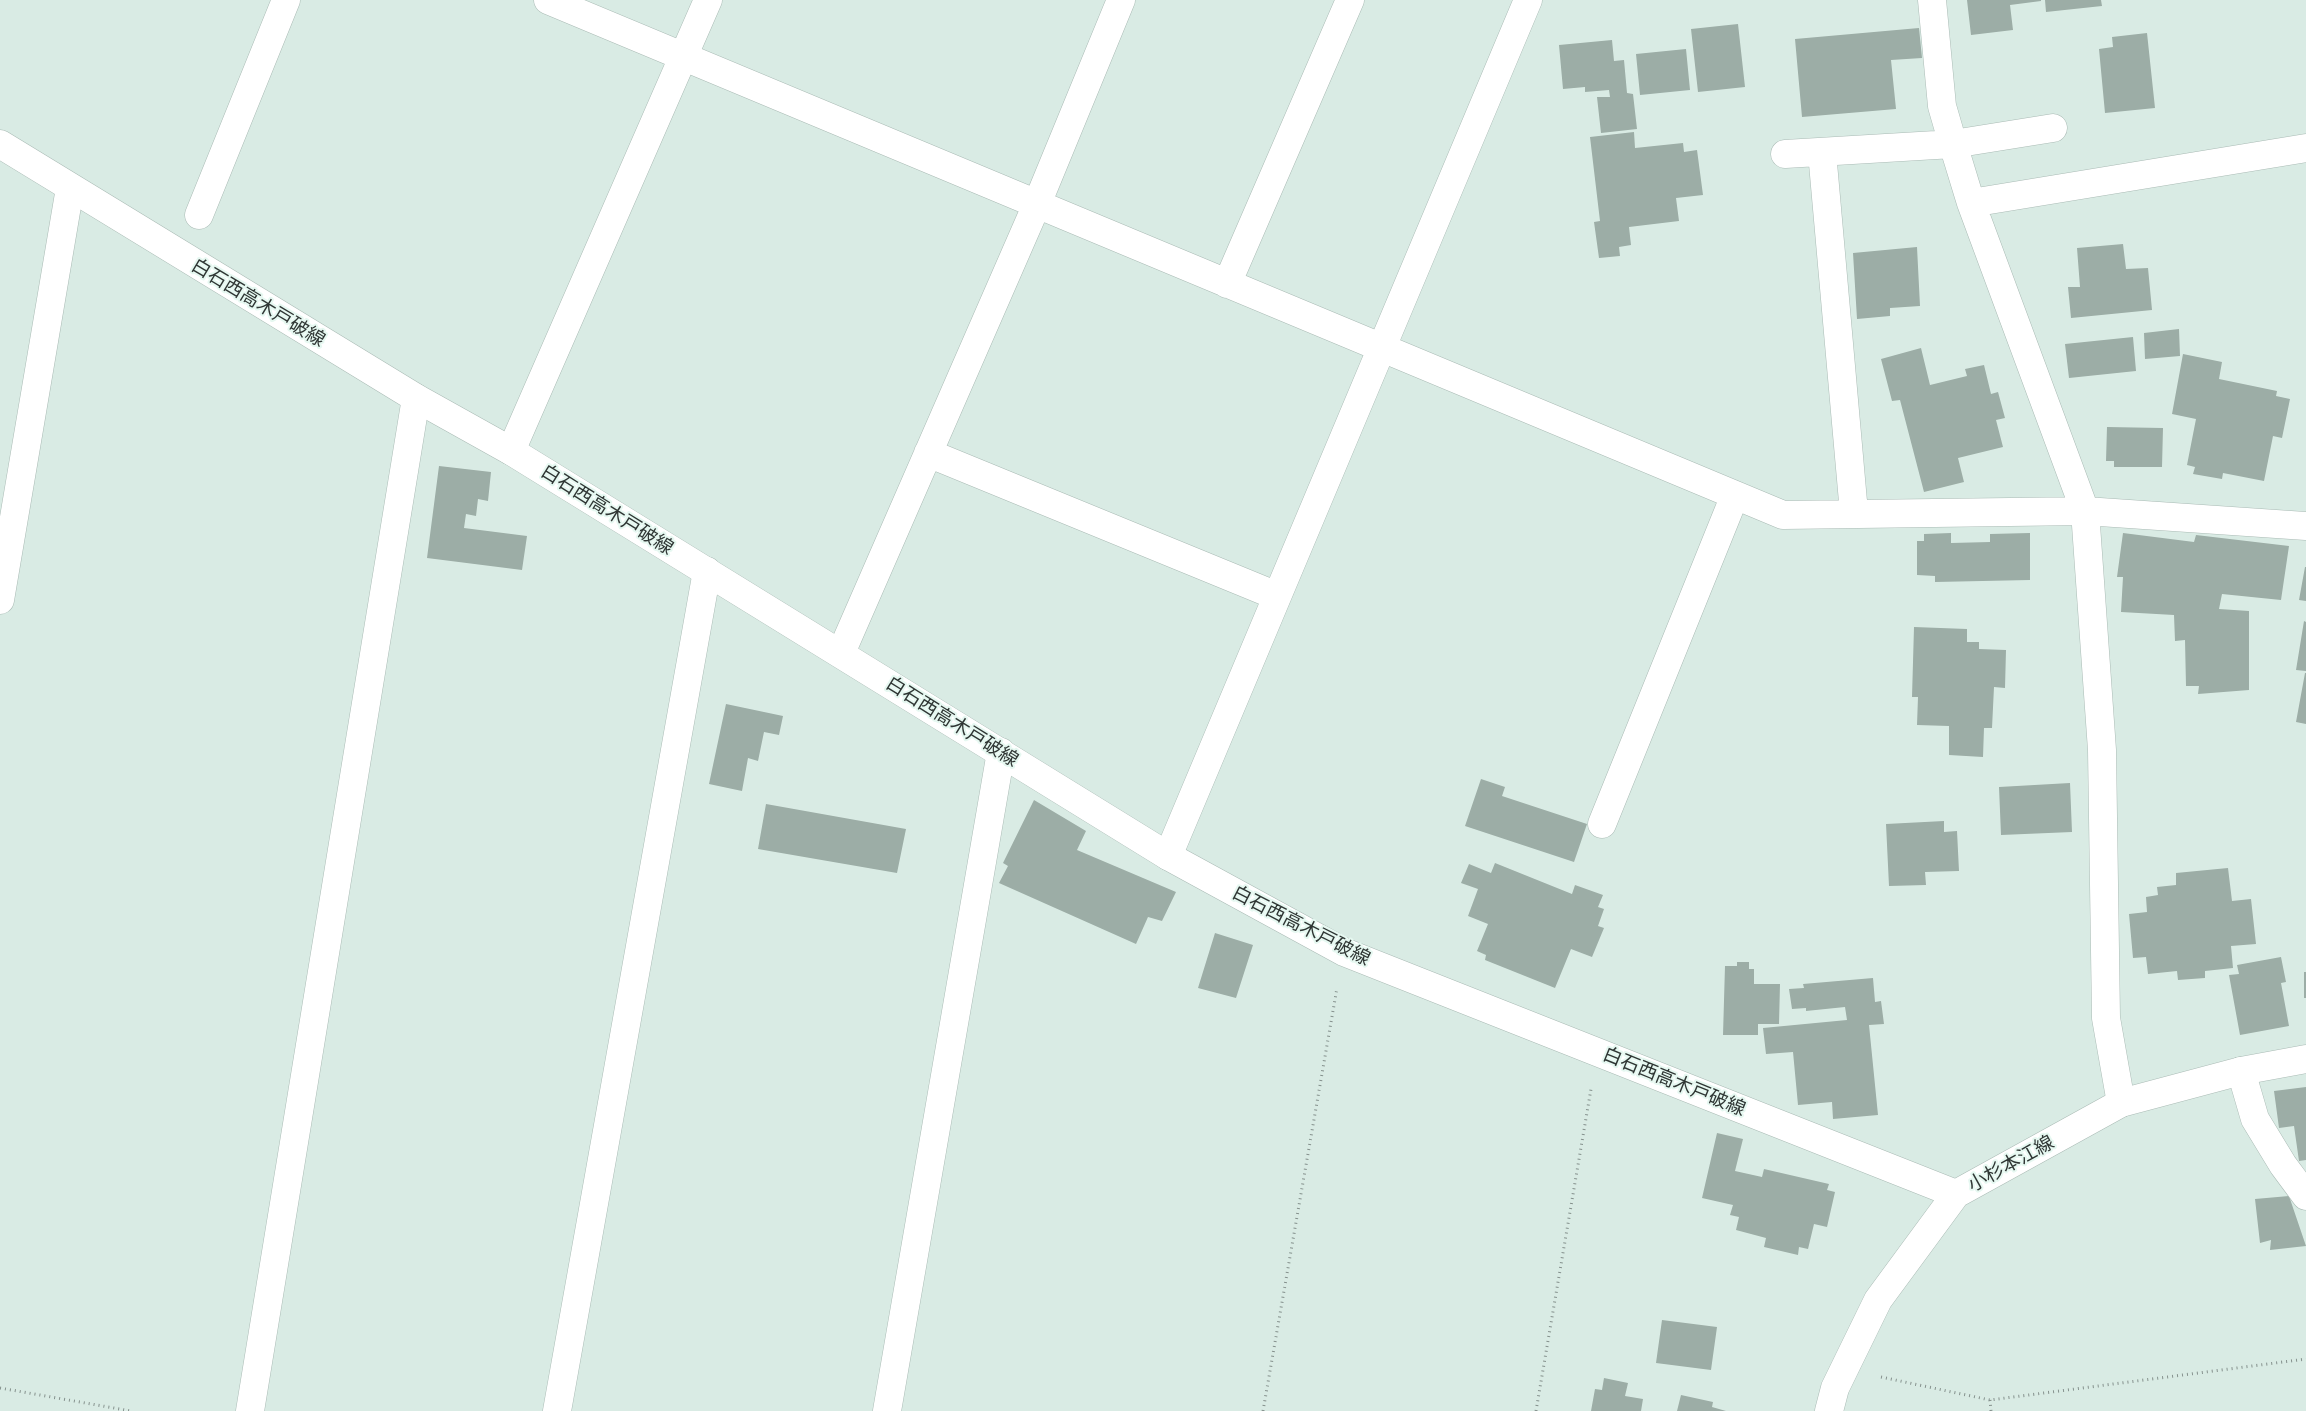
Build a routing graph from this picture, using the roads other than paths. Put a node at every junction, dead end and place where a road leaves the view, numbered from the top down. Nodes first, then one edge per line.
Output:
1 (286, 0) edge
2 (548, 0) edge
3 (708, 0) edge
4 (1122, 0) edge
5 (1350, 0) edge
6 (1528, 0) edge
7 (1932, 0) edge
8 (683, 58) junction
9 (2053, 128) dead end
10 (0, 144) edge
11 (1953, 144) junction
12 (2306, 148) edge
13 (1822, 152) junction
14 (1785, 154) dead end
15 (70, 188) junction
16 (1971, 203) junction
17 (1037, 204) junction
18 (200, 215) dead end
19 (1227, 284) junction
20 (1382, 348) junction
21 (416, 398) junction
22 (511, 451) junction
23 (928, 453) junction
24 (1735, 495) junction
25 (2085, 510) junction
26 (1854, 513) junction
27 (2306, 526) edge
28 (707, 572) junction
29 (1277, 596) junction
30 (0, 600) edge
31 (841, 653) junction
32 (1001, 752) junction
33 (1602, 824) dead end
34 (1168, 856) junction
35 (2306, 1059) edge
36 (2241, 1071) junction
37 (2121, 1103) junction
38 (1956, 1194) junction
39 (2306, 1196) edge
40 (250, 1411) edge
41 (557, 1411) edge
42 (887, 1411) edge
43 (1829, 1411) edge

1 - 18 street
2 - 8 street
3 - 8 street
4 - 17 street
5 - 19 street
6 - 20 street
7 - 11 street
8 - 17 street
8 - 22 street
9 - 11 street
10 - 15 street, 白石西高木戸破線
11 - 13 street
11 - 16 street
12 - 16 street
13 - 14 street
13 - 26 street
15 - 21 street, 白石西高木戸破線
15 - 30 street
16 - 25 street
17 - 19 street
17 - 23 street
19 - 20 street
20 - 24 street
20 - 29 street
21 - 22 street, 白石西高木戸破線
21 - 40 street
22 - 28 street, 白石西高木戸破線
23 - 29 street
23 - 31 street
24 - 26 street
24 - 33 street
25 - 26 street
25 - 27 street
25 - 37 street
28 - 31 street, 白石西高木戸破線
28 - 41 street
29 - 34 street
31 - 32 street, 白石西高木戸破線
32 - 34 street, 白石西高木戸破線
32 - 42 street
34 - 38 street, 白石西高木戸破線
35 - 36 street, 小杉本江線
36 - 37 street, 小杉本江線
36 - 39 street
37 - 38 street, 小杉本江線
38 - 43 street, 小杉本江線

